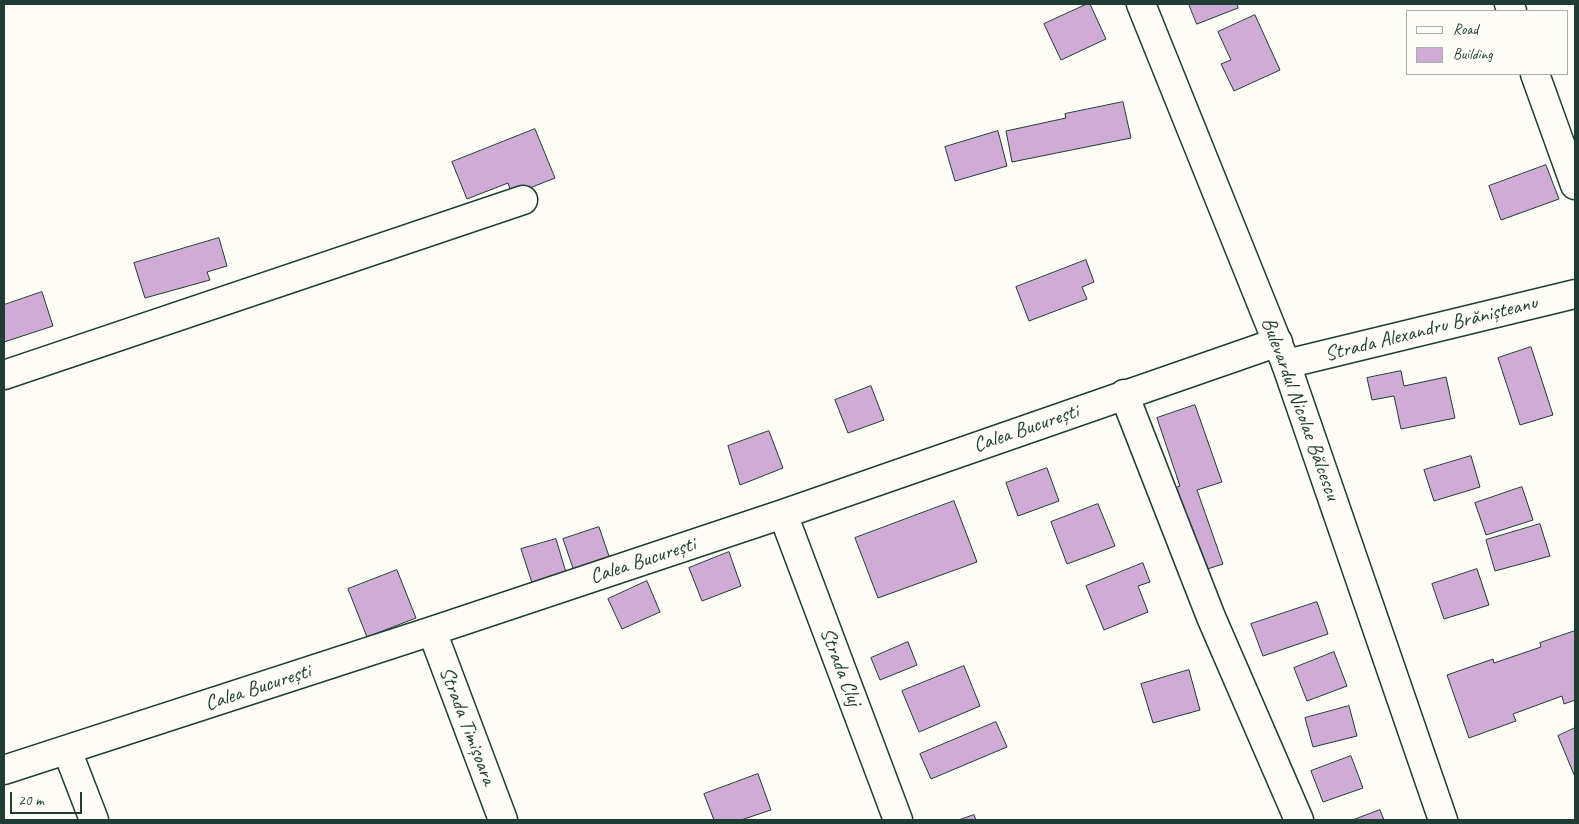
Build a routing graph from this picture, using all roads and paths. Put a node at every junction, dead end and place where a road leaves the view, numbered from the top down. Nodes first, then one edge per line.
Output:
1 (1141, 4) edge
2 (1535, 75) edge
3 (1575, 185) edge
4 (523, 200) dead end
5 (1575, 294) edge
6 (1282, 353) junction
7 (4, 375) edge
8 (1124, 394) junction
9 (783, 514) junction
10 (432, 631) junction
11 (68, 750) junction
12 (4, 770) edge
13 (94, 820) edge
14 (503, 820) edge
15 (898, 820) edge
16 (1299, 820) edge
17 (1443, 820) edge

1 - 6 street, Bulevardul Nicolae Bălcescu
2 - 3 street
4 - 7 street
5 - 6 street, Strada Alexandru Brănișteanu
6 - 8 street, Calea București
6 - 17 street, Bulevardul Nicolae Bălcescu
8 - 9 street, Calea București
8 - 16 street
9 - 10 street, Calea București
9 - 15 street, Strada Cluj
10 - 11 street, Calea București
10 - 14 street, Strada Timișoara
11 - 12 street, Calea București
11 - 13 street

